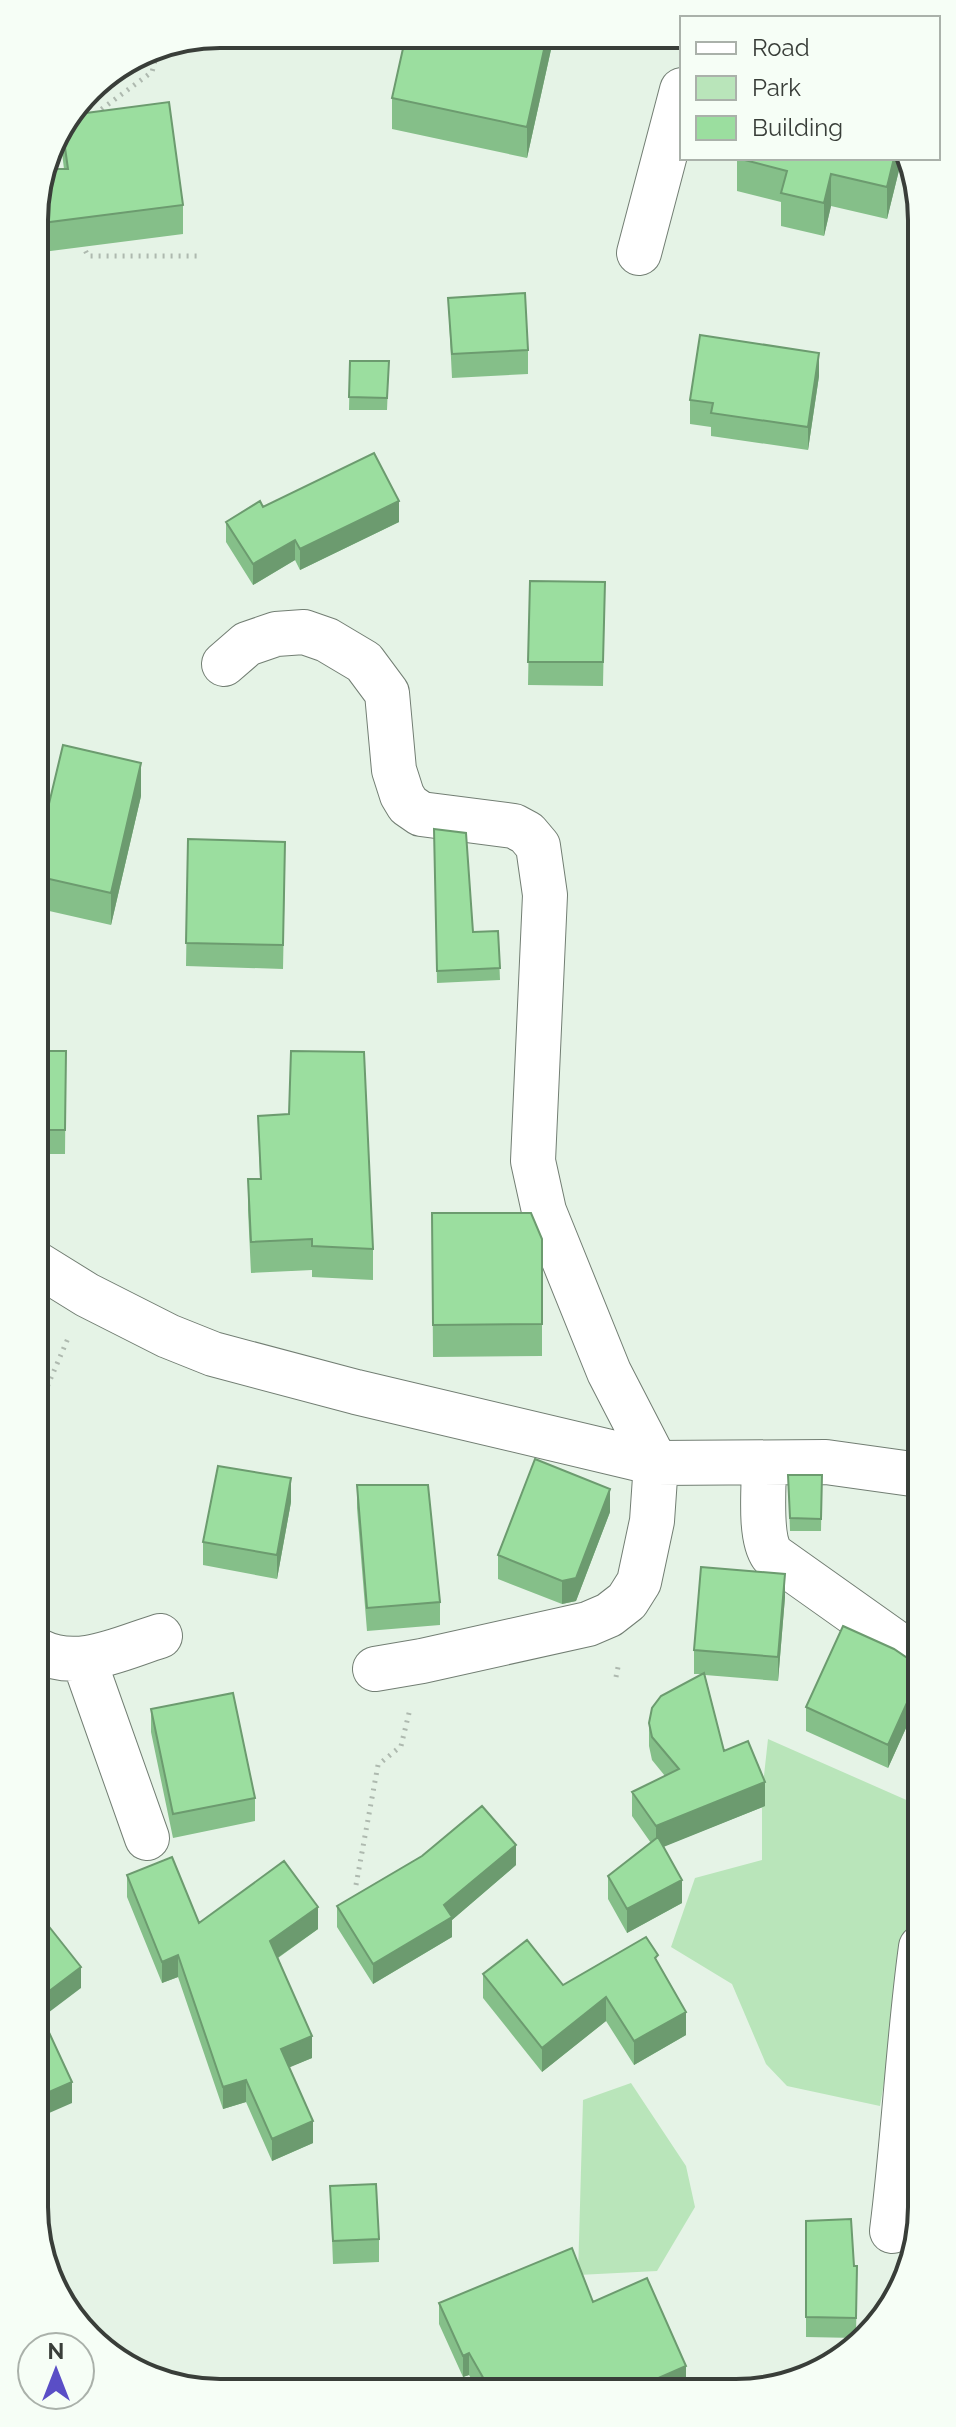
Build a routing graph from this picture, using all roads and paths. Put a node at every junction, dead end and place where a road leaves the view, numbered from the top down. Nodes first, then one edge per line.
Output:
1 (155, 61) edge
2 (680, 98) edge
3 (90, 116) edge
4 (76, 231) edge
5 (639, 253) dead end
6 (202, 256) dead end
7 (224, 664) dead end
8 (48, 1271) edge
9 (87, 1295) junction
10 (48, 1385) edge
11 (656, 1463) junction
12 (764, 1464) junction
13 (908, 1473) edge
14 (160, 1636) dead end
15 (908, 1651) edge
16 (48, 1656) edge
17 (84, 1660) junction
18 (422, 1661) junction
19 (375, 1669) dead end
20 (147, 1838) dead end
21 (356, 1885) dead end
22 (908, 2084) edge
23 (892, 2231) dead end

1 - 3 path
2 - 5 street
4 - 6 path
7 - 11 street
8 - 9 street
9 - 10 path
9 - 11 street
11 - 12 street
11 - 18 street
12 - 13 street
12 - 15 street
14 - 17 street
16 - 17 street
17 - 20 street
18 - 19 street
18 - 21 path
22 - 23 street

